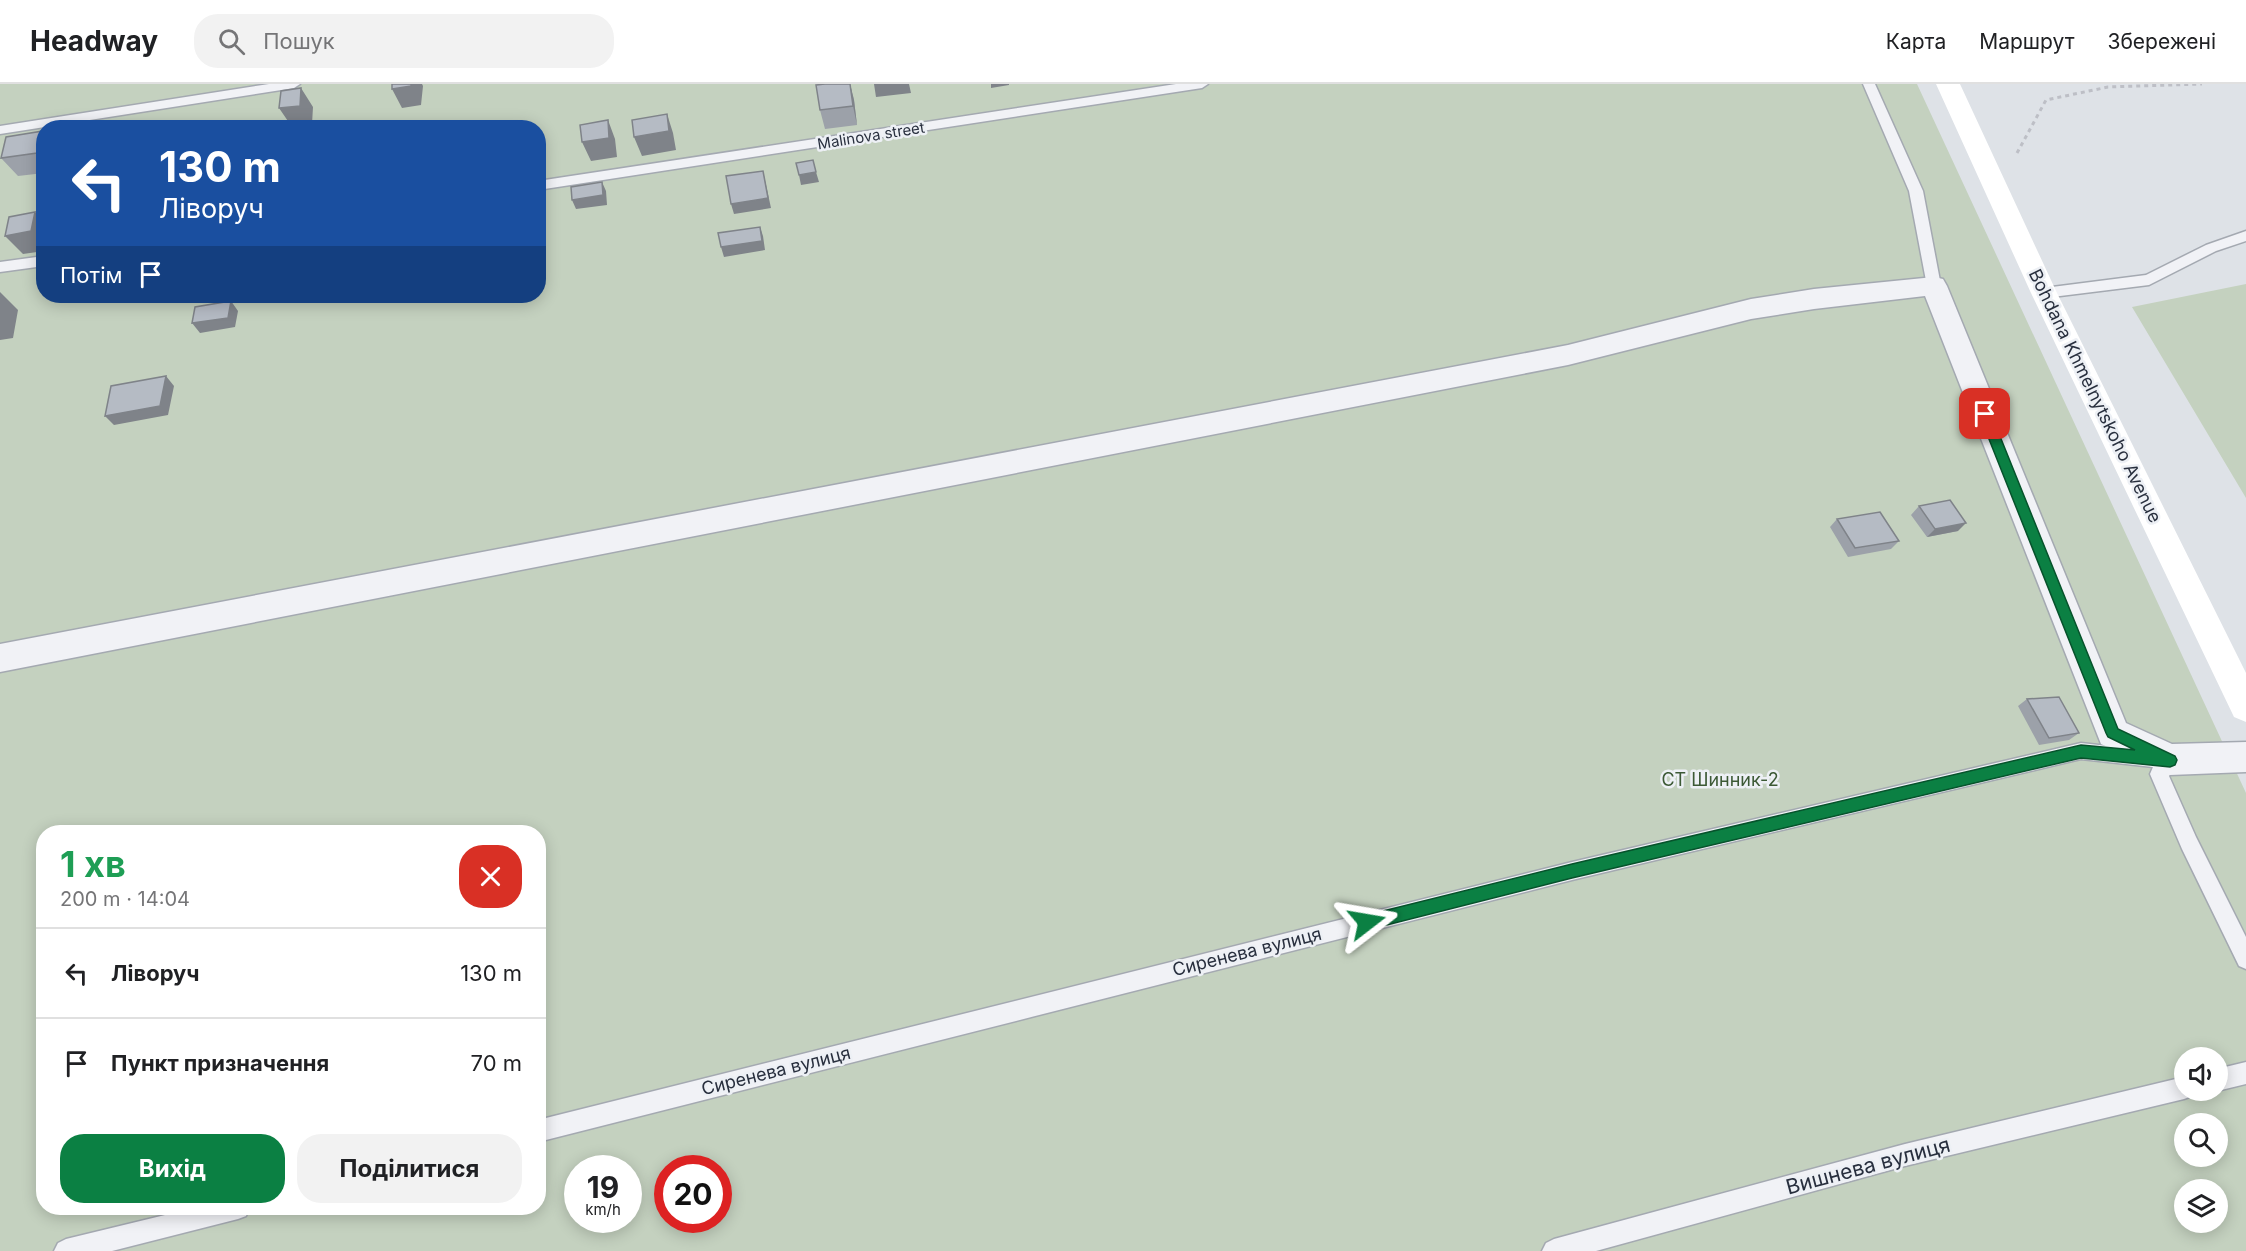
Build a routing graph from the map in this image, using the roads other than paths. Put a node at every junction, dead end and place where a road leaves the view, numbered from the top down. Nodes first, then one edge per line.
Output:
1 (294, 84) edge
2 (1202, 84) edge
3 (1869, 84) edge
4 (1948, 84) edge
5 (64, 120) edge
6 (36, 124) edge
7 (0, 130) edge
8 (546, 185) edge
9 (2246, 236) edge
10 (36, 262) edge
11 (0, 267) edge
12 (1934, 286) junction
13 (2044, 293) junction
14 (0, 658) edge
15 (2246, 707) edge
16 (2246, 757) edge
17 (2170, 760) junction
18 (2246, 959) edge
19 (2246, 1073) edge
20 (2228, 1077) edge
21 (2174, 1090) edge
22 (546, 1129) edge
23 (210, 1215) edge
24 (66, 1251) edge
25 (1554, 1251) edge

1 - 5 lane
2 - 8 lane, Malinova street
3 - 12 lane
4 - 13 main road, Bohdana Khmelnytskoho Avenue
6 - 7 lane
9 - 13 lane
10 - 11 lane
12 - 14 street
12 - 17 street
13 - 15 main road, Bohdana Khmelnytskoho Avenue
16 - 17 street
17 - 18 lane
17 - 22 lane, Сиренева вулиця
19 - 20 lane
21 - 25 lane, Вишнева вулиця
23 - 24 lane

